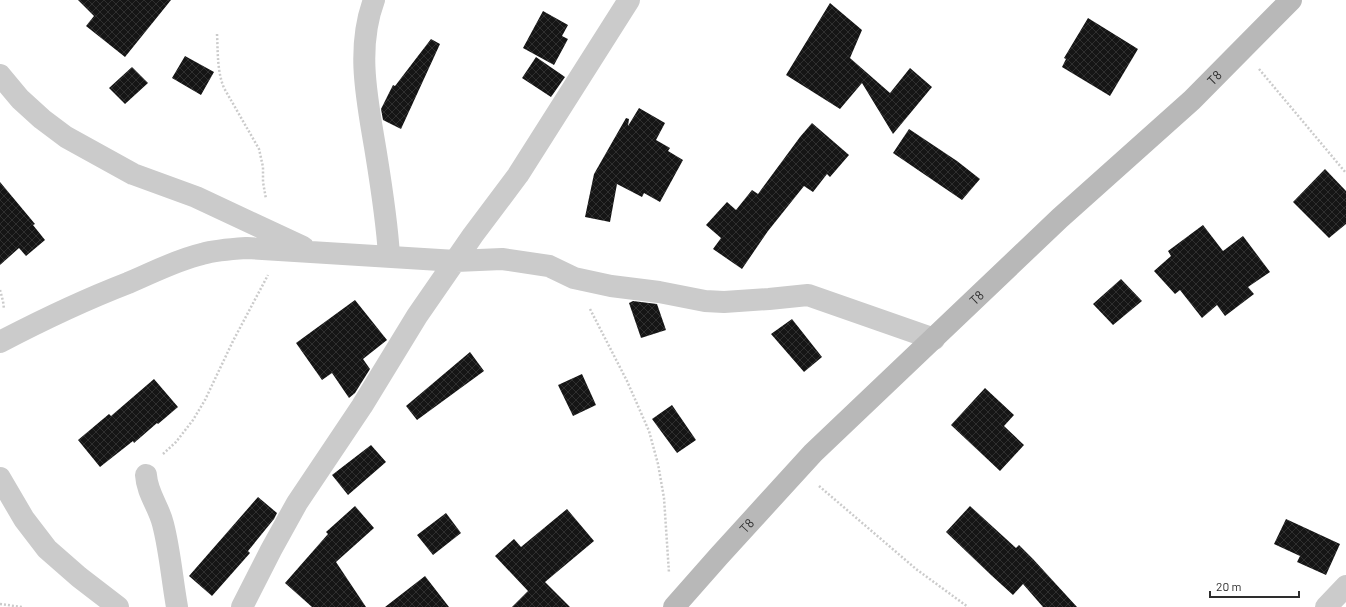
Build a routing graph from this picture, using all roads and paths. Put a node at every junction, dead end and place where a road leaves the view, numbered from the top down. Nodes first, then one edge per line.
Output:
1 (374, 0) edge
2 (629, 0) edge
3 (1291, 0) edge
4 (217, 34) dead end
5 (1243, 49) junction
6 (1, 80) edge
7 (1346, 173) edge
8 (277, 243) junction
9 (389, 256) junction
10 (456, 261) junction
11 (574, 278) junction
12 (934, 340) junction
13 (0, 342) edge
14 (798, 469) junction
15 (146, 475) joint
16 (0, 478) edge
17 (669, 579) dead end
18 (1346, 586) edge
19 (0, 604) edge
20 (22, 607) edge
21 (118, 607) edge
22 (177, 607) edge
23 (242, 607) edge
24 (674, 607) edge
25 (968, 607) edge
26 (1326, 607) edge

1 - 9 street
2 - 10 street
3 - 5 street, T8
4 - 8 path
5 - 7 path
5 - 12 street, T8
6 - 8 street
8 - 9 street
8 - 13 street
8 - 15 path
9 - 10 street
10 - 11 street
10 - 23 street
11 - 12 street
11 - 17 path
12 - 14 street, T8
14 - 24 street, T8
14 - 25 path
15 - 22 street
16 - 21 street
18 - 26 street
19 - 20 path

